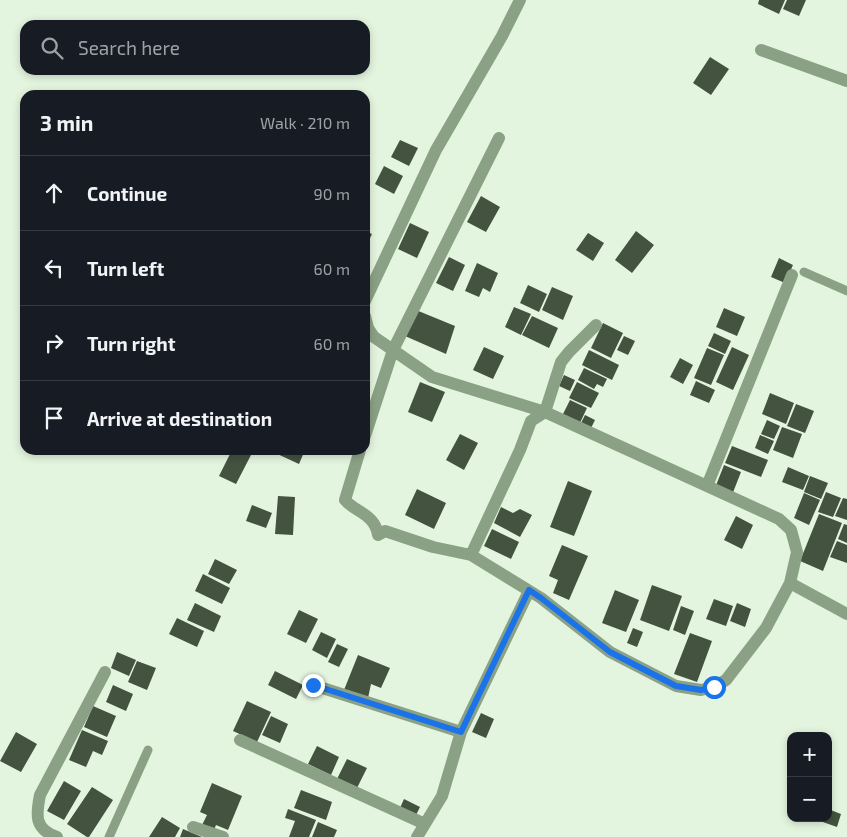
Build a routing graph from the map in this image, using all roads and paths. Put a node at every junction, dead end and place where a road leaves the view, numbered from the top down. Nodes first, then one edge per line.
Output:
1 (520, 0) edge
2 (761, 50) dead end
3 (847, 81) edge
4 (500, 138) dead end
5 (798, 274) joint
6 (370, 290) edge
7 (847, 292) edge
8 (596, 325) dead end
9 (370, 331) edge
10 (393, 350) junction
11 (545, 412) junction
12 (370, 421) edge
13 (358, 455) edge
14 (707, 486) junction
15 (471, 555) junction
16 (790, 583) junction
17 (529, 590) junction
18 (847, 614) edge
19 (105, 672) dead end
20 (313, 685) dead end
21 (461, 732) junction
22 (240, 740) dead end
23 (148, 750) dead end
24 (425, 824) junction
25 (193, 827) dead end
26 (57, 837) edge
27 (109, 837) edge
28 (223, 837) edge
29 (417, 837) edge

1 - 6 street
2 - 3 street
4 - 10 street
5 - 7 lane
5 - 14 street
8 - 11 street
9 - 10 street
10 - 11 street
10 - 12 street
11 - 14 street
11 - 15 street
13 - 15 street
14 - 16 street
15 - 17 street
16 - 17 street
16 - 18 street
17 - 21 street
19 - 26 street
20 - 21 street
21 - 24 street
22 - 24 street
23 - 27 lane
24 - 29 street
25 - 28 street

